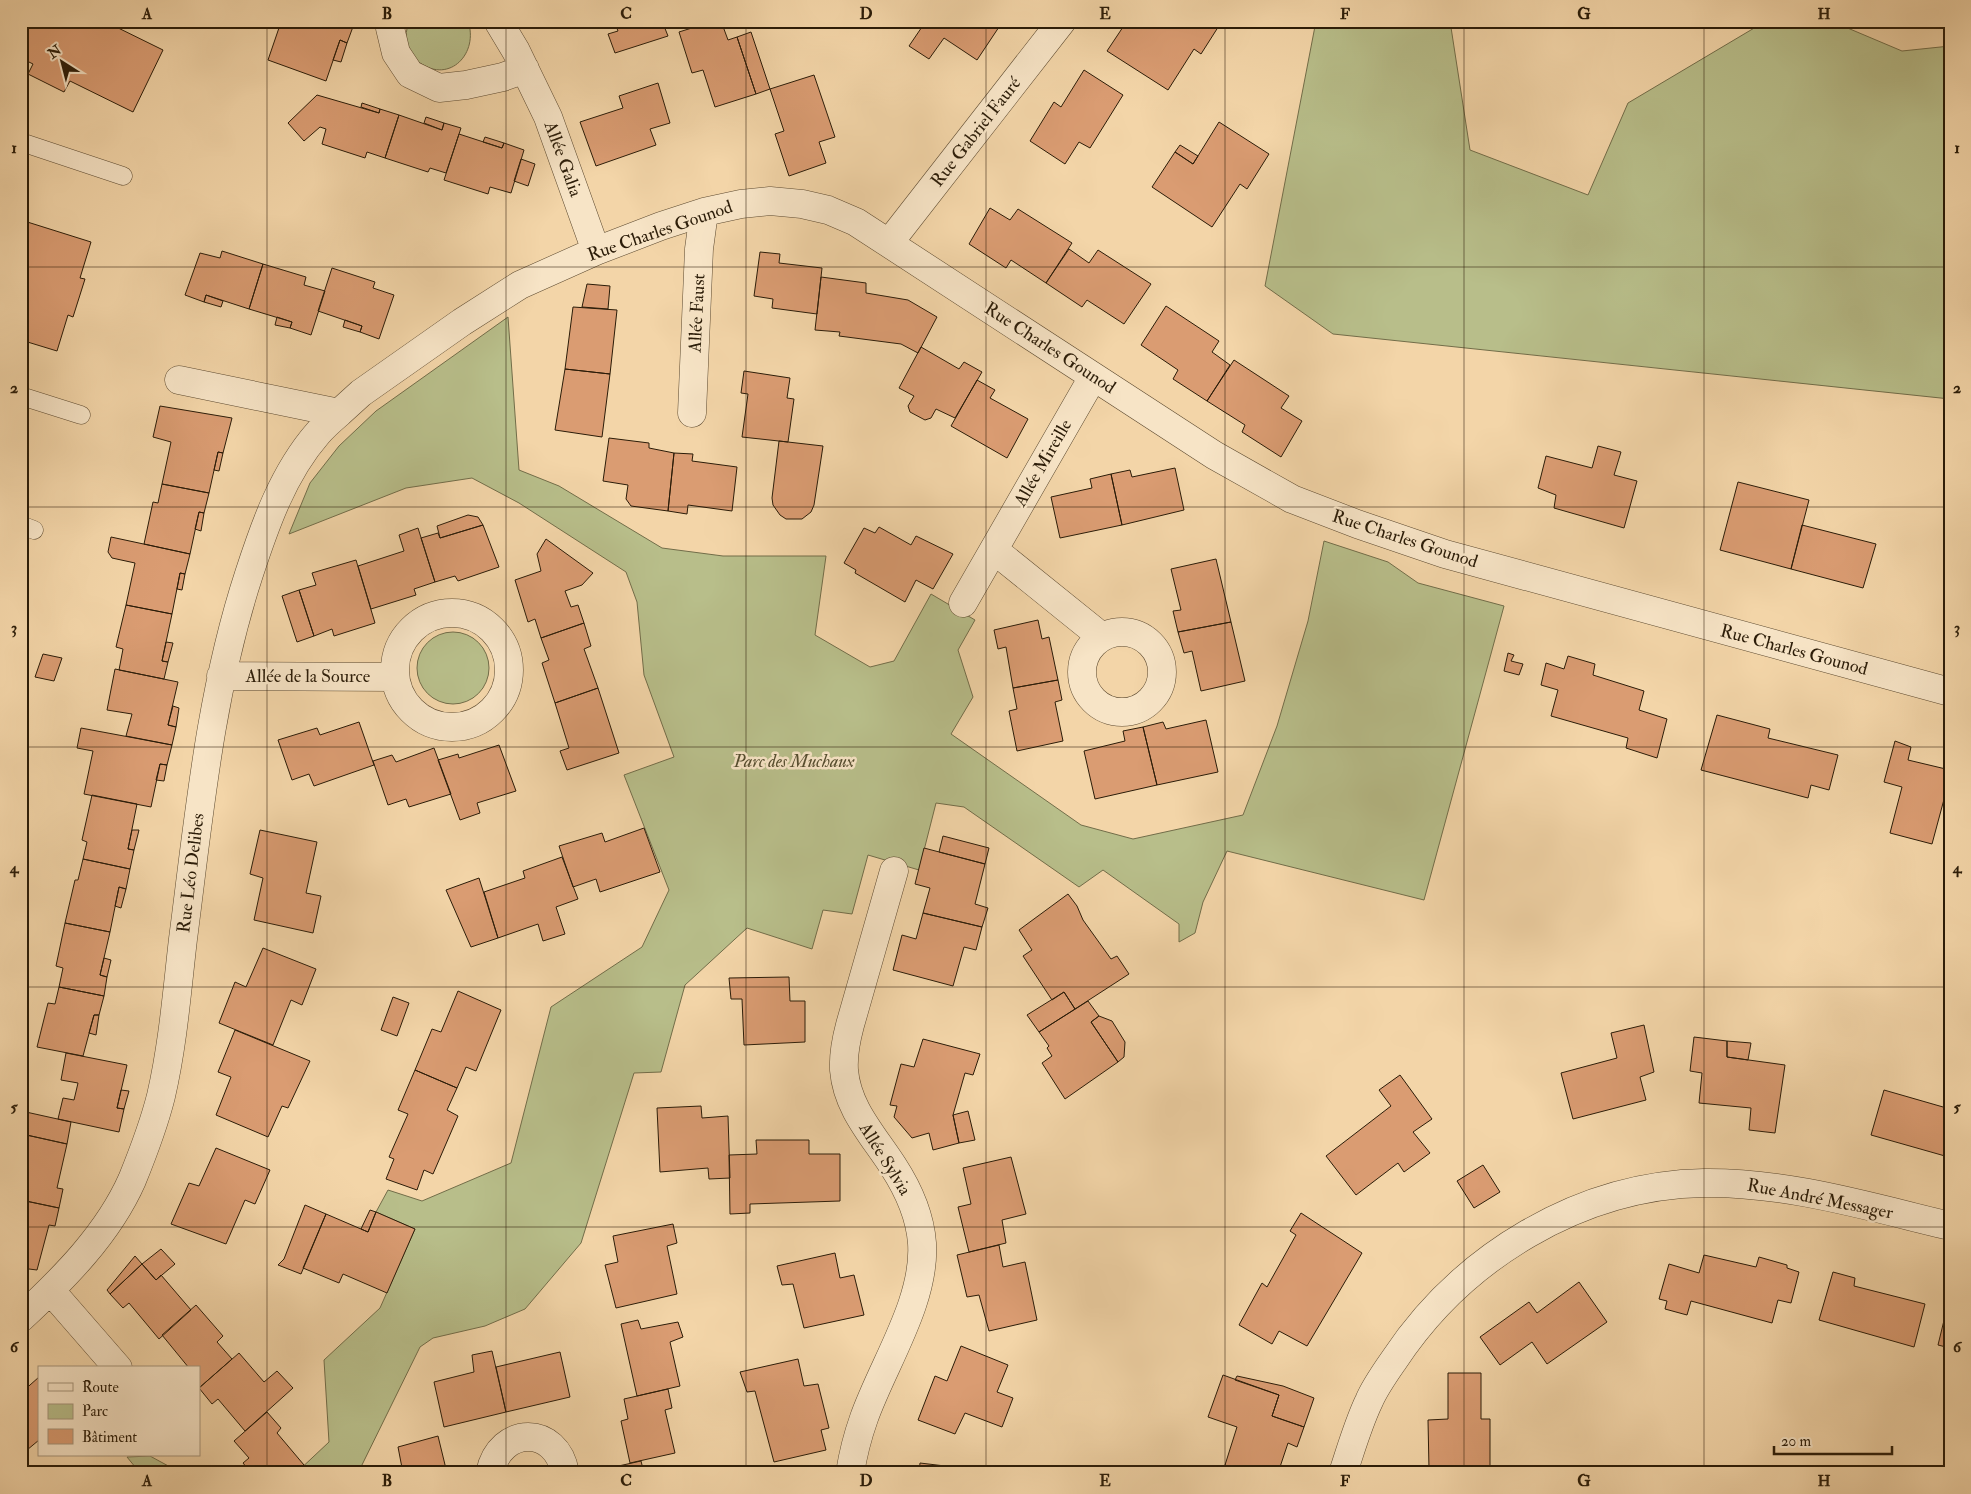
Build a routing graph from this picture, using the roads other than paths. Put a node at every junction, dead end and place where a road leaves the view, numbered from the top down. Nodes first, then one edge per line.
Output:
1 (393, 21) edge
2 (498, 21) edge
3 (1062, 21) edge
4 (525, 69) junction
5 (21, 142) edge
6 (123, 176) dead end
7 (704, 212) junction
8 (889, 243) junction
9 (596, 251) junction
10 (1093, 377) junction
11 (179, 380) dead end
12 (21, 396) edge
13 (340, 413) junction
14 (692, 413) dead end
15 (81, 416) dead end
16 (994, 550) junction
17 (963, 603) dead end
18 (1102, 636) dead end
19 (221, 676) junction
20 (396, 677) junction
21 (1950, 692) edge
22 (894, 870) dead end
23 (1950, 1226) edge
24 (51, 1291) junction
25 (24, 1312) edge
26 (116, 1366) edge
27 (490, 1473) edge
28 (565, 1473) edge
29 (850, 1473) edge
30 (1343, 1473) edge

1 - 4 street
2 - 4 street, Allée Galia
3 - 8 street, Rue Gabriel Fauré
4 - 9 street, Allée Galia
5 - 6 lane
7 - 8 street, Rue Charles Gounod
7 - 9 street, Rue Charles Gounod
7 - 14 street, Allée Faust
8 - 10 street, Rue Charles Gounod
9 - 13 street, Rue Charles Gounod
10 - 16 street, Allée Mireille
10 - 21 street, Rue Charles Gounod
11 - 13 street
12 - 15 lane
13 - 19 street, Rue Léo Delibes
16 - 17 street, Allée Mireille
16 - 18 street
19 - 20 street, Allée de la Source
19 - 24 street, Rue Léo Delibes
20 - 20 street, Allée de la Source
22 - 29 street, Allée Sylvia
23 - 30 street, Rue André Messager
24 - 25 street, Rue Léo Delibes
24 - 26 street
27 - 28 street

